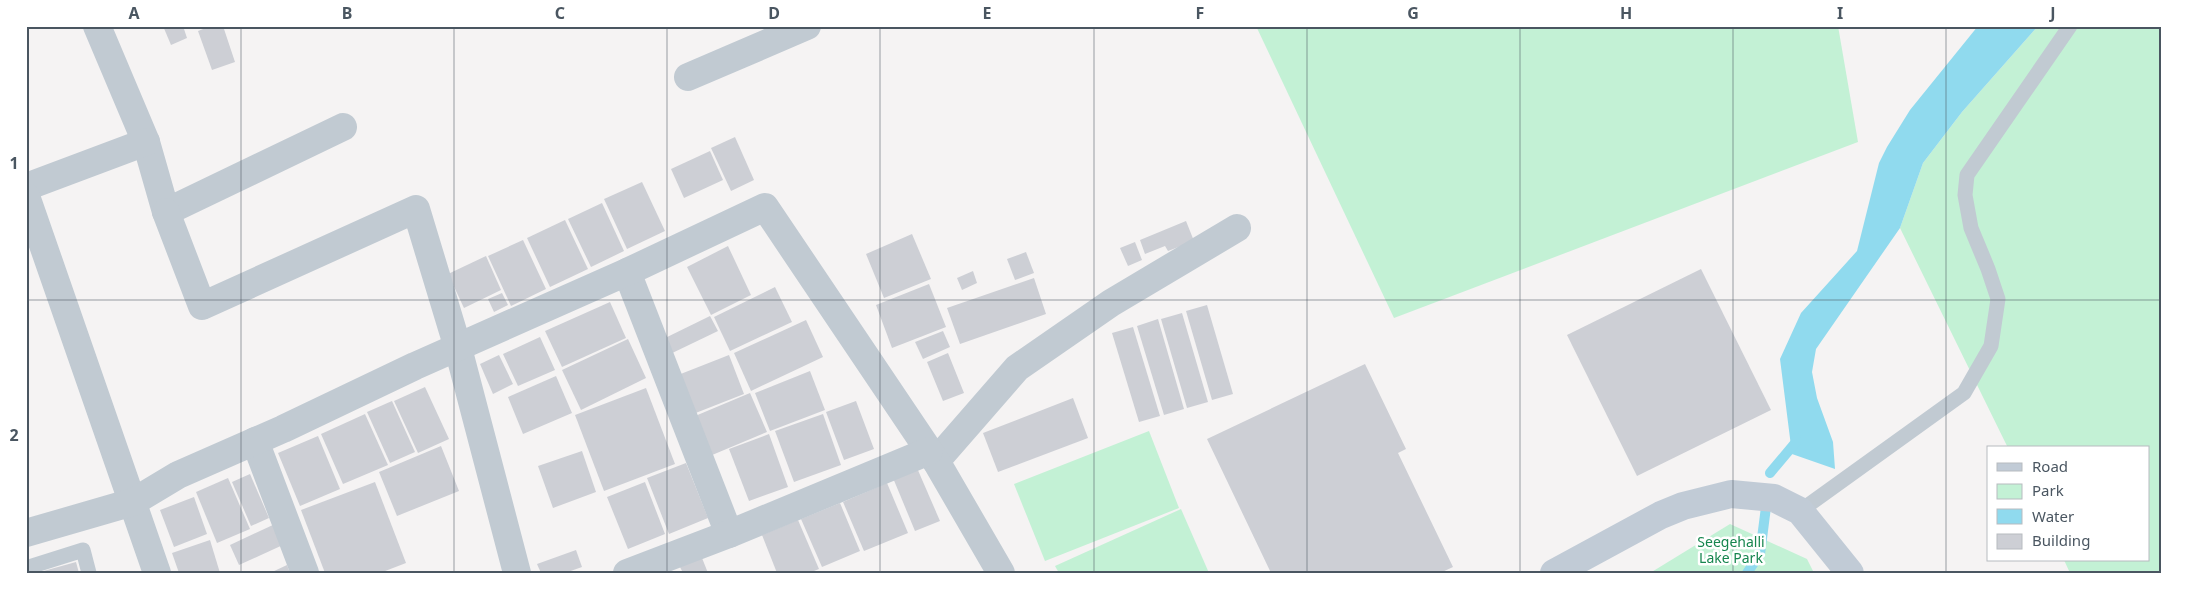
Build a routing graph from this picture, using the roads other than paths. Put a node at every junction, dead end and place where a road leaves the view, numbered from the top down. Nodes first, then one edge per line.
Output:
1 (97, 26) edge
2 (807, 26) edge
3 (2070, 26) edge
4 (688, 77) dead end
5 (344, 127) dead end
6 (146, 142) junction
7 (26, 187) edge
8 (26, 196) edge
9 (166, 212) junction
10 (1237, 228) dead end
11 (626, 272) junction
12 (458, 348) junction
13 (255, 441) junction
14 (932, 456) junction
15 (133, 502) junction
16 (1800, 511) junction
17 (26, 533) edge
18 (728, 534) junction
19 (26, 568) edge
20 (89, 573) edge
21 (158, 573) edge
22 (305, 573) edge
23 (517, 573) edge
24 (627, 573) edge
25 (1001, 573) edge
26 (1554, 573) edge
27 (1850, 573) edge

1 - 6 street
2 - 4 street
3 - 16 lane
5 - 9 street
6 - 7 street
6 - 9 street
8 - 15 street
9 - 12 street
10 - 14 street
11 - 12 street
11 - 14 street
11 - 18 street
12 - 13 street
12 - 23 street
13 - 15 street
13 - 22 street
14 - 18 street
14 - 25 street
15 - 17 street
15 - 21 street
16 - 26 street
16 - 27 street
18 - 24 street
19 - 20 lane

